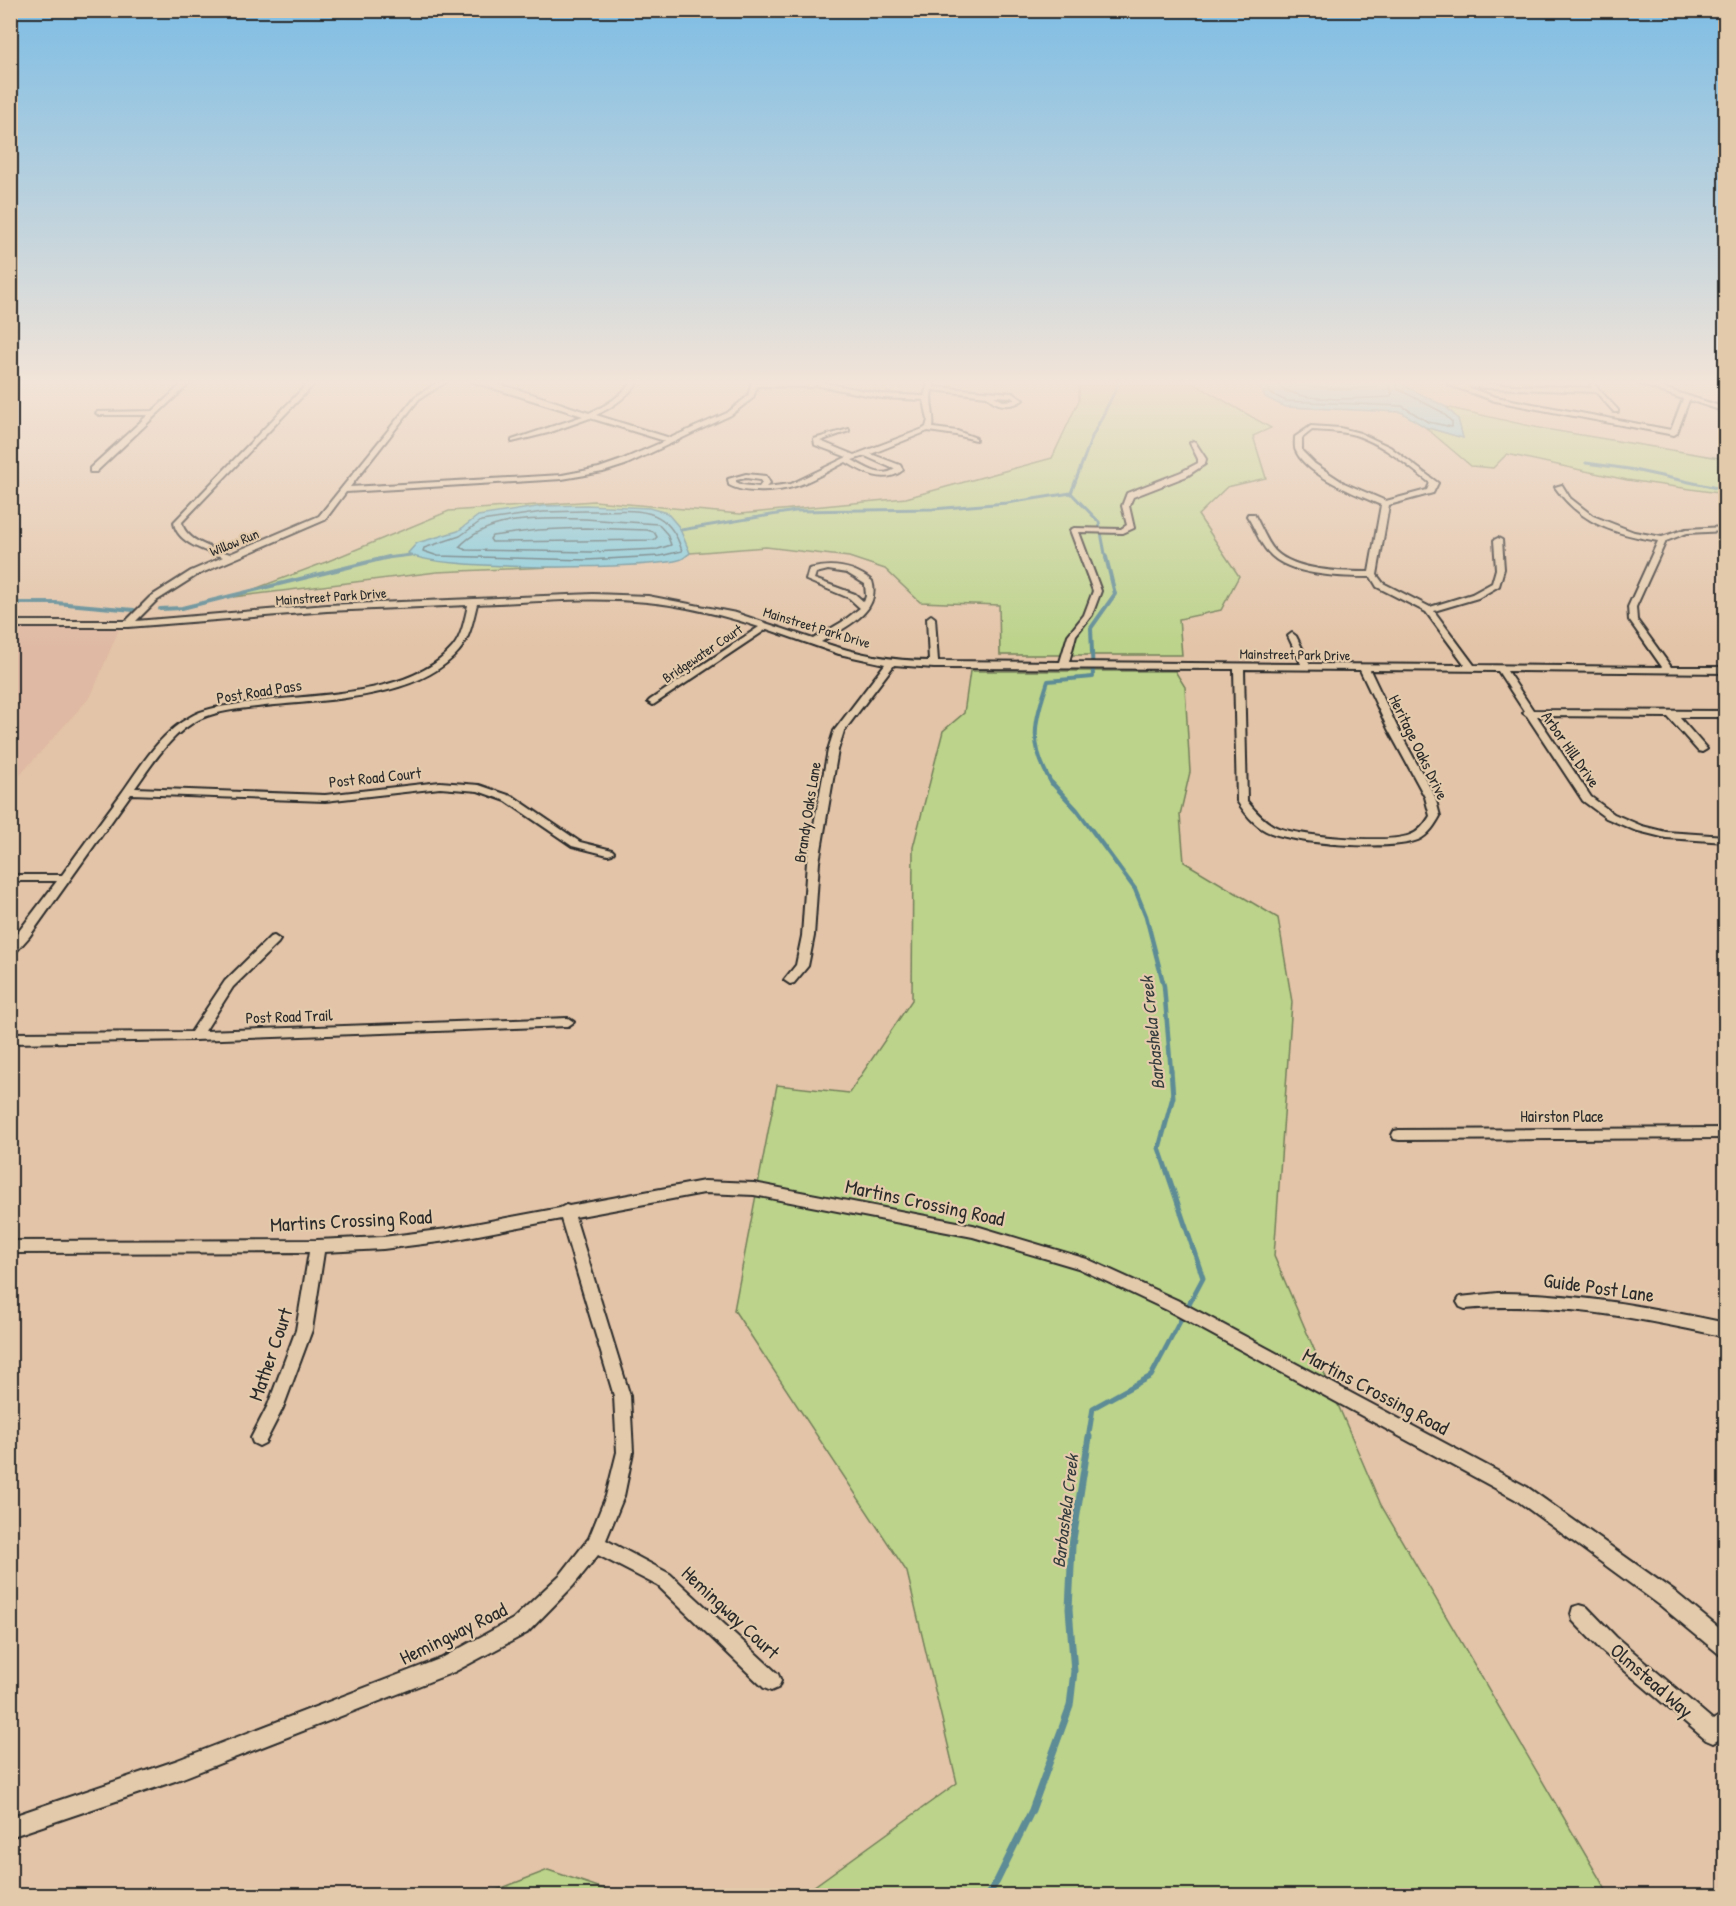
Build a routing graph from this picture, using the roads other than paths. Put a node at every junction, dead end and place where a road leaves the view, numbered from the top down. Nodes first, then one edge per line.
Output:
1 (228, 470) edge
2 (360, 470) edge
3 (598, 470) edge
4 (826, 470) edge
5 (868, 470) edge
6 (899, 470) edge
7 (1191, 470) edge
8 (1318, 470) edge
9 (1417, 470) edge
10 (1560, 487) dead end
11 (761, 489) dead end
12 (344, 490) junction
13 (1384, 504) junction
14 (1251, 516) dead end
15 (1725, 529) edge
16 (1498, 540) dead end
17 (1663, 540) junction
18 (230, 557) junction
19 (1373, 575) junction
20 (472, 602) junction
21 (864, 607) junction
22 (1429, 610) junction
23 (932, 618) dead end
24 (10, 624) edge
25 (128, 624) junction
26 (766, 626) junction
27 (1292, 636) dead end
28 (813, 643) junction
29 (891, 662) junction
30 (934, 664) junction
31 (1063, 666) junction
32 (1239, 667) junction
33 (1307, 667) junction
34 (1364, 668) junction
35 (1472, 669) junction
36 (1501, 669) junction
37 (1668, 669) junction
38 (1725, 670) edge
39 (653, 702) dead end
40 (1528, 713) junction
41 (1725, 714) edge
42 (1672, 715) junction
43 (1702, 749) dead end
44 (129, 791) junction
45 (1725, 839) edge
46 (608, 852) dead end
47 (10, 878) edge
48 (64, 878) junction
49 (274, 940) dead end
50 (10, 951) edge
51 (790, 980) dead end
52 (568, 1022) dead end
53 (195, 1036) junction
54 (10, 1038) edge
55 (1725, 1134) edge
56 (1399, 1135) dead end
57 (566, 1211) junction
58 (318, 1246) junction
59 (11, 1248) edge
60 (1465, 1302) dead end
61 (1725, 1330) edge
62 (259, 1438) dead end
63 (595, 1544) junction
64 (1580, 1614) dead end
65 (1725, 1647) edge
66 (771, 1681) dead end
67 (1725, 1722) edge
68 (10, 1827) edge

1 - 18 street
2 - 12 street, Willow Run
3 - 12 street
4 - 11 street
5 - 6 street
7 - 31 street
8 - 13 street
9 - 13 street
10 - 17 street
12 - 18 street, Willow Run
13 - 19 street
14 - 19 street
15 - 17 street
16 - 22 street
17 - 37 street
18 - 25 street, Willow Run
19 - 22 street
20 - 25 street, Mainstreet Park Drive
20 - 26 street, Mainstreet Park Drive
20 - 44 street, Post Road Pass
21 - 21 street
21 - 28 street
22 - 35 street
23 - 30 street
24 - 25 street, Mainstreet Park Drive
26 - 28 street, Mainstreet Park Drive
26 - 39 street, Bridgewater Court
27 - 33 street
28 - 29 street, Mainstreet Park Drive
29 - 30 street, Mainstreet Park Drive
29 - 51 street, Brandy Oaks Lane
30 - 31 street, Mainstreet Park Drive
31 - 32 street, Mainstreet Park Drive
32 - 33 street, Mainstreet Park Drive
32 - 34 street, Heritage Oaks Drive
33 - 34 street, Mainstreet Park Drive
34 - 35 street, Mainstreet Park Drive
35 - 36 street, Mainstreet Park Drive
36 - 37 street, Mainstreet Park Drive
36 - 40 street, Arbor Hill Drive
37 - 38 street, Mainstreet Park Drive
40 - 42 street, Arbor Hill Drive
40 - 45 street, Arbor Hill Drive
41 - 42 street, Arbor Hill Drive
42 - 43 street
44 - 46 street, Post Road Court
44 - 48 street, Post Road Pass
47 - 48 street
48 - 50 street, Post Road Pass
49 - 53 street
52 - 53 street, Post Road Trail
53 - 54 street, Post Road Trail
55 - 56 street, Hairston Place
57 - 58 street, Martins Crossing Road
57 - 63 street, Hemingway Road
57 - 65 street, Martins Crossing Road
58 - 59 street, Martins Crossing Road
58 - 62 street, Mather Court
60 - 61 street, Guide Post Lane
63 - 66 street, Hemingway Court
63 - 68 street, Hemingway Road
64 - 67 street, Olmstead Way

